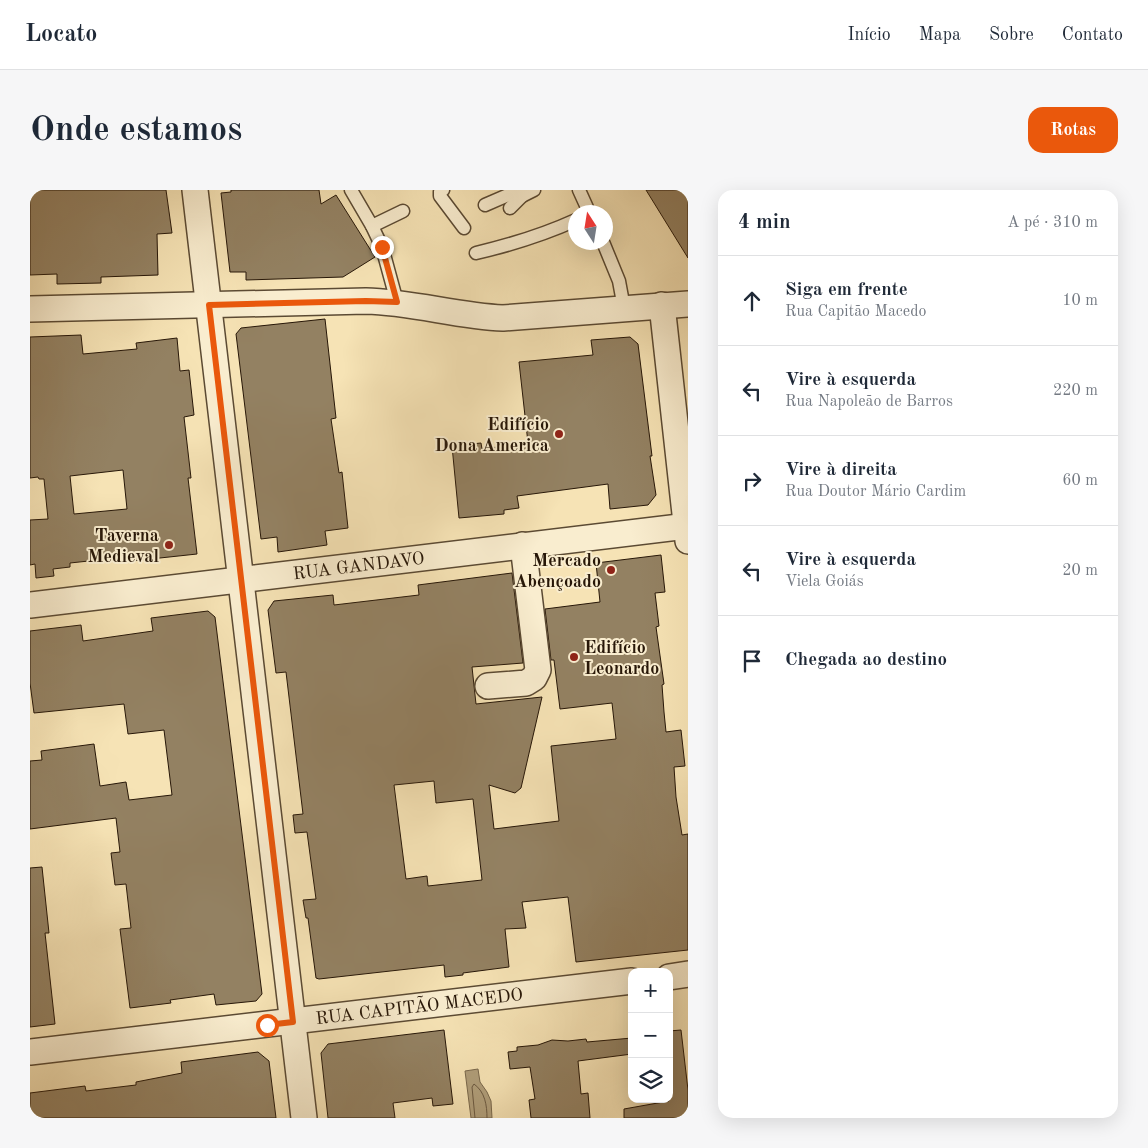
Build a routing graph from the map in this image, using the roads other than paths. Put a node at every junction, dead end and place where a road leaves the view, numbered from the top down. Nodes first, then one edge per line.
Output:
1 (194, 190) edge
2 (351, 190) edge
3 (443, 190) edge
4 (579, 190) edge
5 (528, 193) edge
6 (485, 205) dead end
7 (586, 205) edge
8 (510, 208) dead end
9 (403, 211) dead end
10 (568, 223) edge
11 (372, 226) junction
12 (464, 228) dead end
13 (606, 250) edge
14 (476, 253) dead end
15 (397, 302) junction
16 (688, 304) edge
17 (209, 305) junction
18 (662, 305) junction
19 (624, 308) junction
20 (30, 309) edge
21 (687, 531) edge
22 (523, 545) junction
23 (240, 579) junction
24 (30, 605) edge
25 (488, 686) dead end
26 (688, 974) edge
27 (673, 976) edge
28 (628, 981) edge
29 (293, 1022) junction
30 (30, 1052) edge
31 (304, 1118) edge

1 - 17 street
2 - 11 lane
3 - 12 lane
4 - 7 lane
5 - 6 lane
5 - 8 lane
9 - 11 lane
10 - 14 lane
11 - 15 lane
13 - 19 lane
15 - 17 street
15 - 19 street
16 - 18 street
17 - 20 street
17 - 23 street
18 - 19 street
18 - 21 street
21 - 22 street, RUA GANDAVO
22 - 23 street, RUA GANDAVO
22 - 25 street
23 - 24 street, RUA GANDAVO
23 - 29 street
26 - 27 street
28 - 29 street, RUA CAPITÃO MACEDO
29 - 30 street, RUA CAPITÃO MACEDO
29 - 31 street

